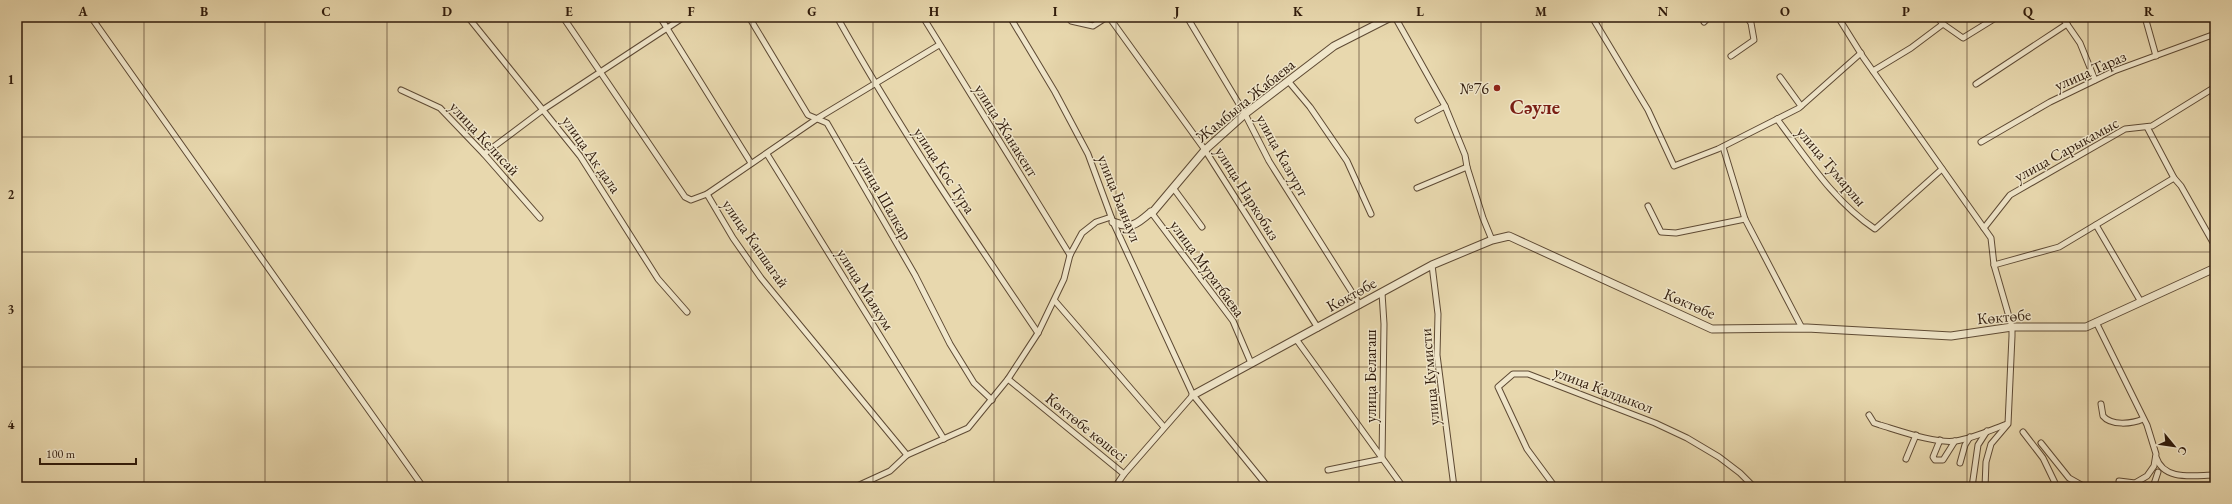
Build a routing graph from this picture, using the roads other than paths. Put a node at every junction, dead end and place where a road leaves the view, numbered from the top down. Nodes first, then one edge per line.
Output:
1 (91, 17) edge
2 (468, 17) edge
3 (564, 17) edge
4 (660, 17) edge
5 (684, 17) edge
6 (749, 17) edge
7 (837, 17) edge
8 (923, 17) edge
9 (1010, 17) edge
10 (1068, 17) edge
11 (1108, 17) edge
12 (1187, 17) edge
13 (1391, 17) edge
14 (1395, 17) edge
15 (1592, 17) edge
16 (1709, 17) edge
17 (1747, 17) edge
18 (1838, 17) edge
19 (1937, 17) edge
20 (1997, 17) edge
21 (2062, 17) edge
22 (2145, 17) edge
23 (1704, 22) dead end
24 (1943, 24) junction
25 (2067, 24) junction
26 (668, 29) junction
27 (2215, 34) edge
28 (939, 45) junction
29 (1861, 53) junction
30 (1730, 56) dead end
31 (2156, 56) junction
32 (1873, 71) junction
33 (600, 74) junction
34 (1780, 77) dead end
35 (2095, 80) junction
36 (1289, 82) junction
37 (875, 84) junction
38 (1976, 84) dead end
39 (2215, 87) edge
40 (401, 90) dead end
41 (1445, 106) junction
42 (1801, 106) junction
43 (544, 109) junction
44 (1245, 114) junction
45 (818, 118) junction
46 (1777, 119) junction
47 (1418, 120) dead end
48 (2147, 127) junction
49 (1981, 142) dead end
50 (1723, 147) junction
51 (1205, 150) junction
52 (484, 154) junction
53 (767, 154) junction
54 (751, 163) junction
55 (1467, 167) junction
56 (1942, 169) junction
57 (2174, 178) junction
58 (1417, 188) dead end
59 (1174, 189) junction
60 (707, 194) junction
61 (1648, 206) dead end
62 (1151, 212) junction
63 (1371, 214) dead end
64 (540, 218) dead end
65 (1112, 219) junction
66 (1745, 219) junction
67 (2096, 225) junction
68 (1202, 227) dead end
69 (1984, 228) junction
70 (1492, 240) junction
71 (2215, 246) edge
72 (1070, 255) junction
73 (1432, 265) junction
74 (1994, 265) junction
75 (2215, 268) edge
76 (1382, 292) junction
77 (1055, 301) junction
78 (2141, 302) junction
79 (1360, 305) junction
80 (687, 312) dead end
81 (2096, 322) junction
82 (2012, 327) junction
83 (1318, 328) junction
84 (1802, 328) junction
85 (1038, 333) junction
86 (1296, 339) junction
87 (1251, 364) junction
88 (1008, 379) junction
89 (1193, 395) junction
90 (992, 400) junction
91 (2101, 404) dead end
92 (1869, 415) dead end
93 (2143, 419) junction
94 (2008, 424) junction
95 (1164, 427) junction
96 (1988, 431) junction
97 (2023, 432) dead end
98 (1916, 434) junction
99 (1970, 437) junction
100 (944, 439) junction
101 (1940, 440) junction
102 (1955, 441) junction
103 (2041, 443) dead end
104 (2156, 454) junction
105 (907, 455) junction
106 (1906, 458) dead end
107 (1382, 459) junction
108 (1960, 463) dead end
109 (1328, 470) dead end
110 (2158, 472) dead end
111 (1124, 474) junction
112 (2215, 475) edge
113 (2119, 481) dead end
114 (423, 487) edge
115 (855, 487) edge
116 (1115, 487) edge
117 (1268, 487) edge
118 (1403, 487) edge
119 (1454, 487) edge
120 (1555, 487) edge
121 (1754, 487) edge
122 (1972, 487) edge
123 (1985, 487) edge
124 (2057, 487) edge
125 (2085, 487) edge
126 (2153, 487) edge

1 - 114 street
2 - 43 street, улица Ак дала
3 - 33 street, улица Капшагай
4 - 26 street
5 - 26 street
6 - 45 street, улица Шалкар
7 - 37 street, улица Кос Тура
8 - 28 street, улица Жанакент
9 - 65 street, улица Баянаул
10 - 11 street
11 - 51 street, улица Наркобыз
12 - 44 street, улица Казгурт
13 - 36 street, Жамбыла Жабаева
14 - 41 street
15 - 50 street, улица Тумарлы
16 - 23 street
17 - 30 street
18 - 29 street
19 - 24 street
20 - 24 street
21 - 25 street
22 - 31 street
24 - 32 street
25 - 35 street
25 - 38 street
26 - 33 street
26 - 54 street
27 - 31 street, улица Тараз
28 - 37 street
28 - 72 street, улица Жанакент
29 - 32 street
29 - 42 street, улица Тумарлы
31 - 35 street, улица Тараз
32 - 56 street
33 - 43 street
33 - 60 street, улица Капшагай
34 - 42 street
35 - 49 street, улица Тараз
36 - 44 street, Жамбыла Жабаева
36 - 63 street
37 - 45 street
37 - 85 street, улица Кос Тура
39 - 48 street, улица Сарыкамыс
40 - 52 street, улица Келисай
41 - 47 street
41 - 55 street
42 - 46 street, улица Тумарлы
43 - 52 street
43 - 80 street, улица Ак дала
44 - 51 street, Жамбыла Жабаева
44 - 79 street, улица Казгурт
45 - 53 street
45 - 90 street, улица Шалкар
46 - 50 street, улица Тумарлы
46 - 56 street, улица Тумарлы
48 - 57 street
48 - 69 street, улица Сарыкамыс
50 - 66 street
51 - 59 street, Жамбыла Жабаева
51 - 83 street, улица Наркобыз
52 - 64 street, улица Келисай
53 - 54 street
53 - 100 street, улица Маякум
54 - 60 street
55 - 58 street
55 - 70 street
56 - 69 street
57 - 67 street
57 - 71 street
59 - 62 street, Жамбыла Жабаева
59 - 68 street
60 - 105 street, улица Капшагай
61 - 66 street
62 - 65 street, Жамбыла Жабаева
62 - 87 street, улица Муратбаева
65 - 72 street
65 - 89 street, улица Баянаул
66 - 84 street
67 - 74 street
67 - 78 street
69 - 74 street
70 - 73 street, Көктөбе
70 - 84 street, Көктөбе
72 - 77 street
73 - 76 street, Көктөбе
73 - 119 street, улица Кумисти
74 - 82 street
75 - 78 street, Көктөбе
76 - 79 street, Көктөбе
76 - 107 street, улица Белагаш
77 - 85 street
77 - 95 street
78 - 81 street, Көктөбе
79 - 83 street, Көктөбе
81 - 82 street, Көктөбе
81 - 93 street
82 - 84 street, Көктөбе
82 - 94 street
83 - 86 street, Көктөбе
85 - 88 street
86 - 87 street, Көктөбе
86 - 107 street, улица Белагаш
87 - 89 street, Көктөбе
88 - 90 street
88 - 111 street, Көктөбе көшесі
89 - 95 street, Көктөбе көшесі
89 - 117 street, улица Баянаул
90 - 100 street
91 - 93 street
92 - 98 street
93 - 104 street
94 - 96 street
94 - 123 street
95 - 111 street, Көктөбе көшесі
96 - 99 street
96 - 122 street
97 - 124 street
98 - 101 street
98 - 106 street
99 - 102 street
99 - 108 street
100 - 105 street
101 - 102 street
101 - 102 street
103 - 125 street
104 - 112 street
104 - 113 street
105 - 115 street
107 - 109 street
107 - 118 street, улица Белагаш
110 - 126 street
111 - 116 street
120 - 121 street, улица Калдыкол

